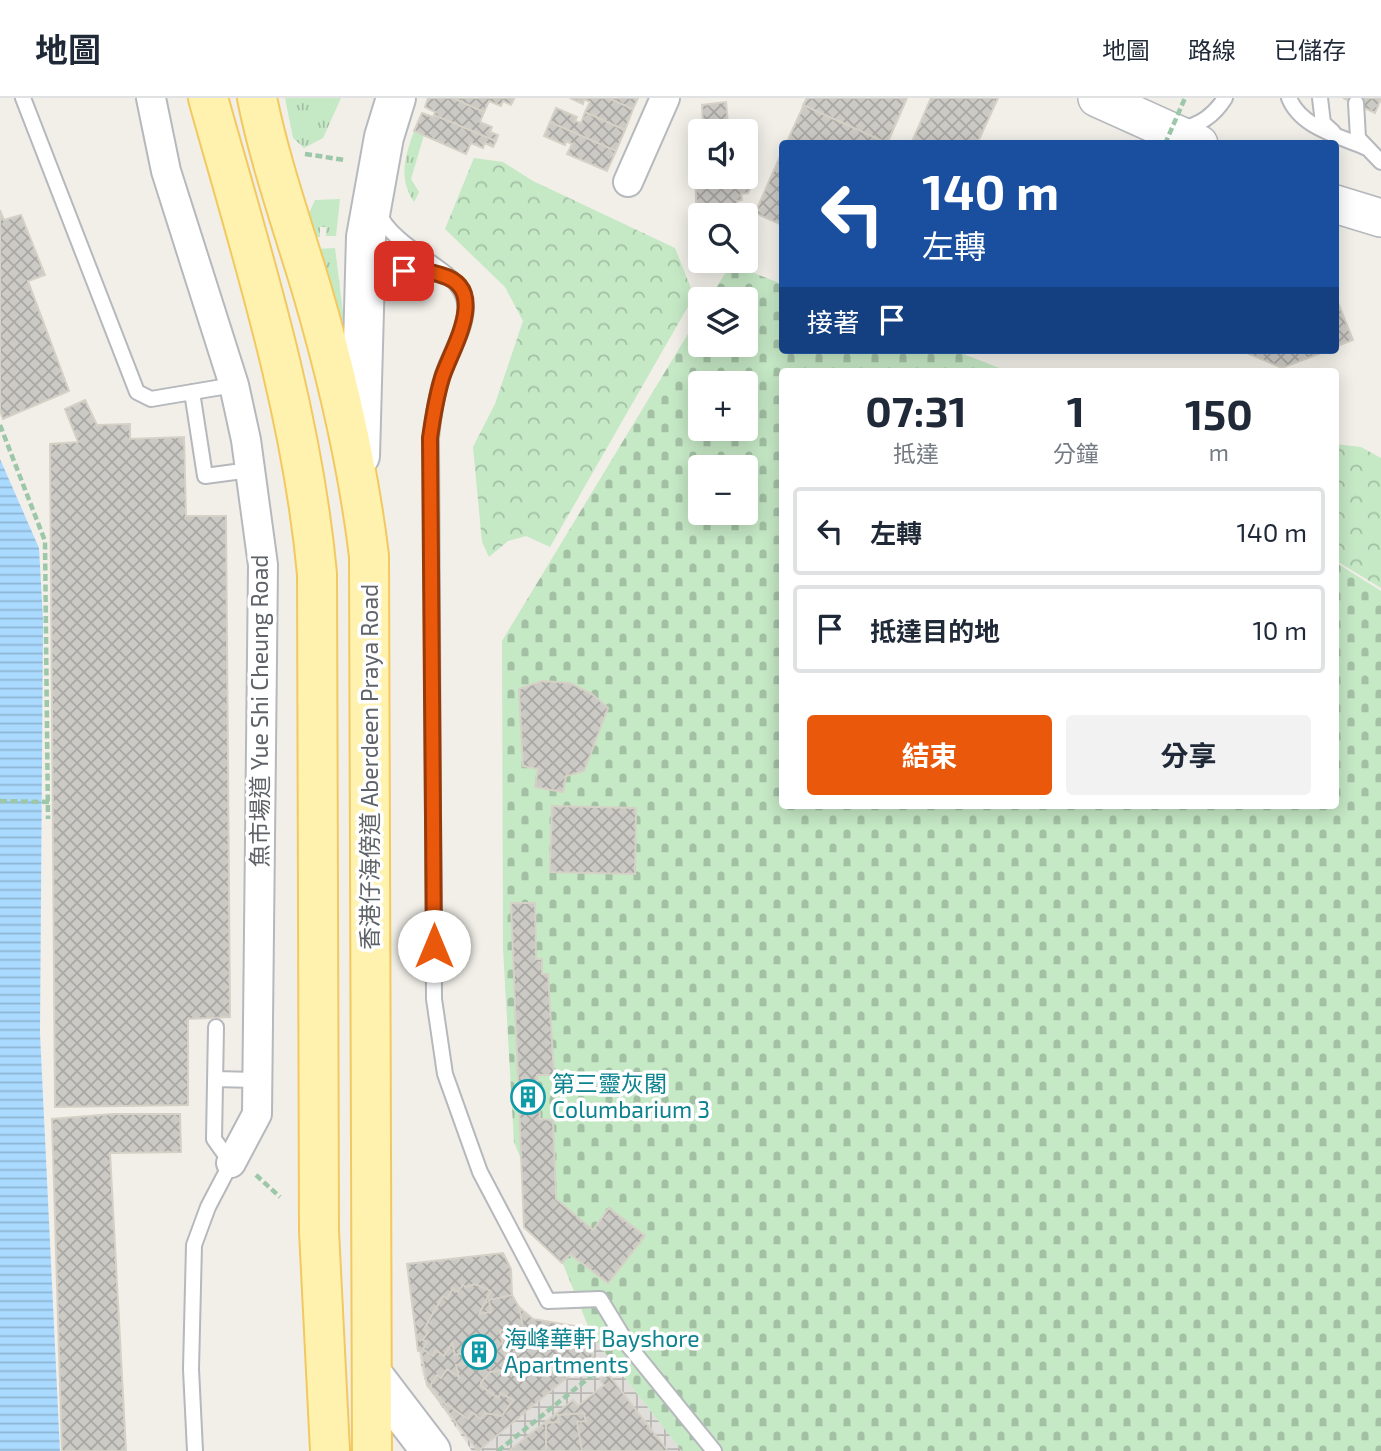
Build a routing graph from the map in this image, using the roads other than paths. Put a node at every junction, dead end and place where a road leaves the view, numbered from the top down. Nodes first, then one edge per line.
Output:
1 (23, 98) edge
2 (151, 98) edge
3 (208, 98) edge
4 (257, 98) edge
5 (396, 98) edge
6 (665, 98) edge
7 (1097, 98) edge
8 (1225, 98) edge
9 (1289, 98) edge
10 (1320, 98) edge
11 (1356, 103) dead end
12 (1337, 135) junction
13 (1177, 139) edge
14 (1367, 148) junction
15 (1381, 162) edge
16 (628, 182) dead end
17 (372, 199) junction
18 (1339, 205) edge
19 (1381, 218) edge
20 (457, 283) junction
21 (365, 302) junction
22 (234, 385) junction
23 (192, 393) junction
24 (250, 470) junction
25 (360, 486) junction
26 (216, 1027) dead end
27 (215, 1080) junction
28 (258, 1080) junction
29 (241, 1167) junction
30 (373, 1374) junction
31 (195, 1451) edge
32 (330, 1451) edge
33 (372, 1451) edge
34 (431, 1451) edge
35 (714, 1451) edge

1 - 23 lane
2 - 22 street, 魚市場道 Yue Shi Cheung Road
3 - 32 main road
4 - 25 main road, 香港仔海傍道 Aberdeen Praya Road
5 - 17 main road
6 - 16 street
7 - 13 street
8 - 13 lane
9 - 12 lane
10 - 12 lane
11 - 14 lane
12 - 14 lane
14 - 15 lane
17 - 20 lane
17 - 21 main road
18 - 19 street
20 - 21 lane
20 - 35 lane
21 - 25 main road
22 - 23 lane
22 - 24 street, 魚市場道 Yue Shi Cheung Road
23 - 24 lane
24 - 28 street, 魚市場道 Yue Shi Cheung Road
25 - 30 main road, 香港仔海傍道 Aberdeen Praya Road
26 - 27 lane
27 - 28 lane
27 - 29 lane
28 - 29 street, 魚市場道 Yue Shi Cheung Road
29 - 31 lane
30 - 33 main road, 香港仔海傍道 Aberdeen Praya Road
30 - 34 main road

